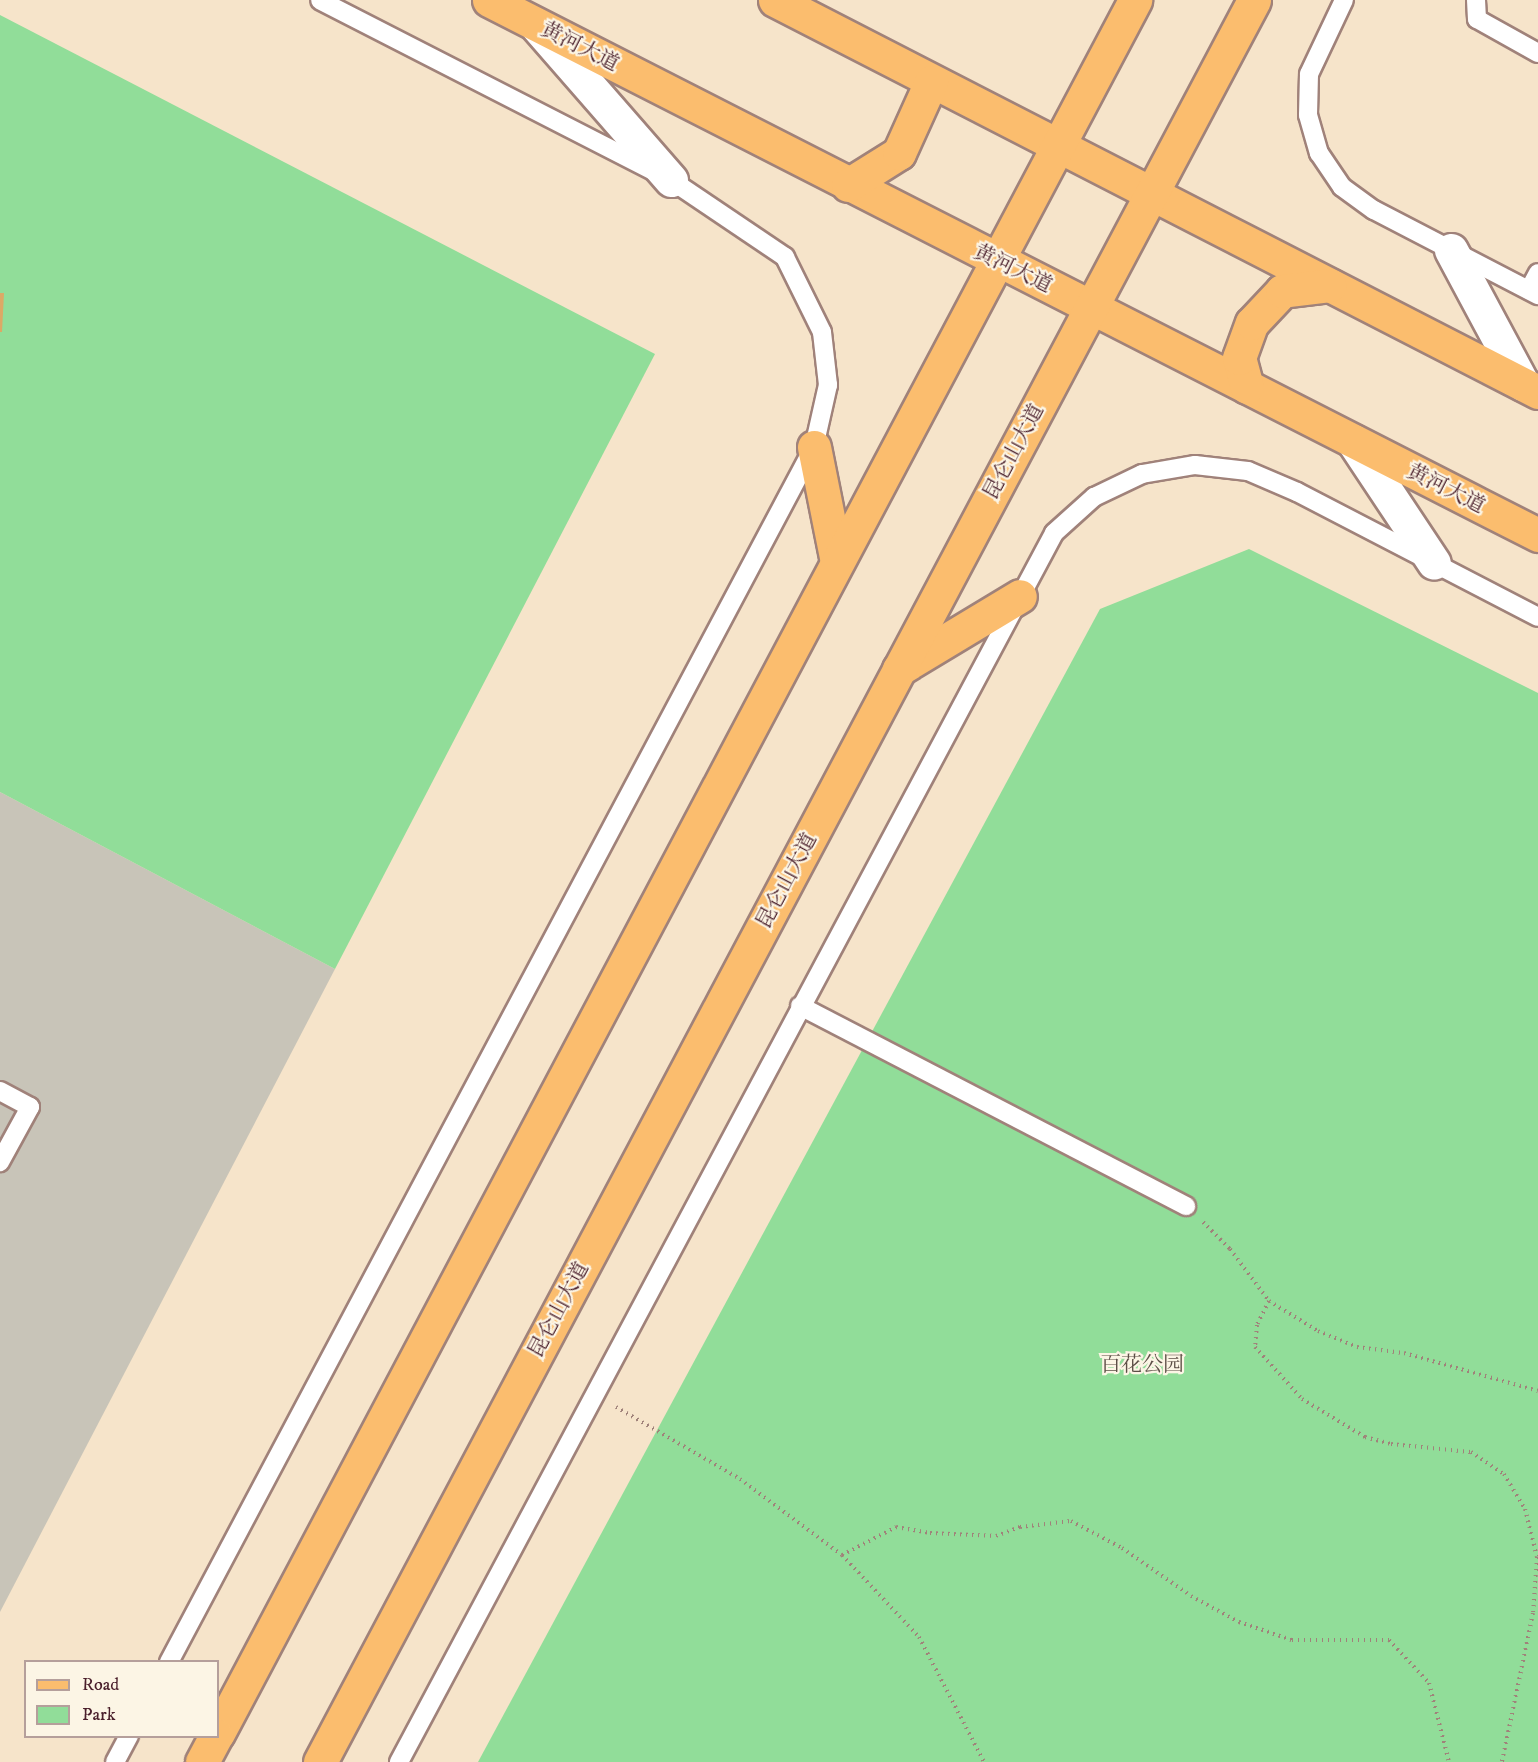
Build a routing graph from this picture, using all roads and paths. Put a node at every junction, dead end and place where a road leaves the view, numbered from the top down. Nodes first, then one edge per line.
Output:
1 (320, 0) edge
2 (489, 0) edge
3 (1135, 0) edge
4 (1254, 0) edge
5 (1344, 0) edge
6 (1476, 0) edge
7 (786, 3) edge
8 (535, 24) junction
9 (1538, 53) edge
10 (931, 82) junction
11 (1057, 147) junction
12 (671, 180) junction
13 (848, 185) junction
14 (1151, 194) junction
15 (1451, 250) junction
16 (997, 261) junction
17 (1538, 273) edge
18 (1330, 285) junction
19 (1533, 292) edge
20 (1091, 307) junction
21 (1247, 387) junction
22 (1530, 388) edge
23 (1353, 441) junction
24 (814, 447) junction
25 (1538, 536) edge
26 (837, 562) junction
27 (1434, 563) junction
28 (1020, 596) junction
29 (1538, 617) edge
30 (900, 669) junction
31 (800, 1006) junction
32 (0, 1091) edge
33 (0, 1162) edge
34 (1186, 1206) joint
35 (1269, 1302) junction
36 (1538, 1391) edge
37 (592, 1394) junction
38 (842, 1555) junction
39 (170, 1660) edge
40 (219, 1731) edge
41 (128, 1738) edge
42 (215, 1738) edge
43 (115, 1762) edge
44 (202, 1762) edge
45 (320, 1762) edge
46 (399, 1762) edge
47 (984, 1762) edge
48 (1449, 1762) edge
49 (1502, 1762) edge

1 - 12 lane
2 - 8 main road, 黄河大道
3 - 11 main road
4 - 14 main road, 昆仑山大道
5 - 15 lane
6 - 9 lane
7 - 10 main road
8 - 12 street
8 - 13 main road, 黄河大道
10 - 11 main road
10 - 13 main road
11 - 14 main road
11 - 16 main road
12 - 24 lane
13 - 16 main road, 黄河大道
14 - 18 main road
14 - 20 main road, 昆仑山大道
15 - 19 lane
15 - 22 street
16 - 20 main road, 黄河大道
16 - 26 main road
17 - 19 lane
18 - 21 main road
18 - 22 main road
20 - 21 main road, 黄河大道
20 - 30 main road, 昆仑山大道
21 - 23 main road, 黄河大道
23 - 25 main road, 黄河大道
23 - 27 street
24 - 26 main road
24 - 39 lane
26 - 40 main road
27 - 28 lane
27 - 29 lane
28 - 30 main road
28 - 31 lane
30 - 45 main road, 昆仑山大道
31 - 34 lane
31 - 37 lane
32 - 33 lane
34 - 35 path
35 - 36 path
35 - 49 path
37 - 38 path
37 - 46 lane
38 - 47 path
38 - 48 path
41 - 43 lane
42 - 44 main road

